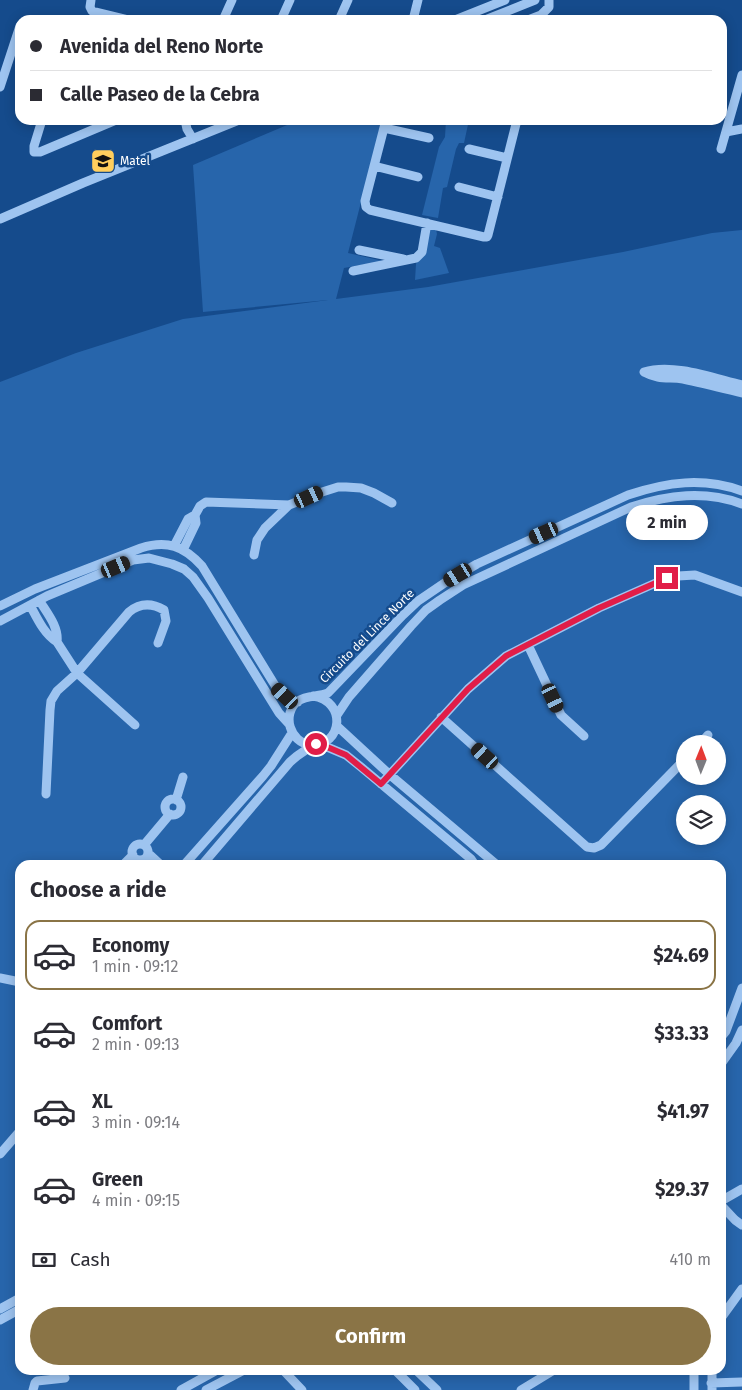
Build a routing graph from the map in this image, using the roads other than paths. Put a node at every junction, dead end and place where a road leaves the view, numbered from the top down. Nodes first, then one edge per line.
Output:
1 (290, 0) edge
2 (348, 0) edge
3 (417, 0) edge
4 (505, 0) edge
5 (535, 0) edge
6 (549, 0) edge
7 (229, 1) edge
8 (91, 4) edge
9 (109, 15) edge
10 (225, 15) edge
11 (283, 15) edge
12 (341, 15) edge
13 (414, 15) edge
14 (468, 15) edge
15 (498, 15) edge
16 (541, 15) edge
17 (15, 44) edge
18 (742, 75) edge
19 (0, 87) edge
20 (740, 87) edge
21 (40, 125) edge
22 (104, 125) edge
23 (186, 125) edge
24 (227, 125) edge
25 (385, 125) edge
26 (388, 125) edge
27 (516, 125) edge
28 (742, 129) edge
29 (726, 132) junction
30 (429, 138) dead end
31 (193, 139) junction
32 (469, 149) dead end
33 (722, 149) dead end
34 (507, 158) junction
35 (374, 166) junction
36 (418, 177) dead end
37 (459, 187) dead end
38 (498, 198) junction
39 (0, 219) edge
40 (427, 223) junction
41 (359, 250) dead end
42 (409, 260) junction
43 (352, 271) dead end
44 (742, 385) edge
45 (742, 394) edge
46 (742, 491) edge
47 (392, 502) dead end
48 (262, 504) junction
49 (742, 504) edge
50 (289, 505) junction
51 (273, 521) junction
52 (179, 548) junction
53 (254, 556) dead end
54 (742, 592) edge
55 (39, 600) junction
56 (30, 605) junction
57 (0, 606) edge
58 (0, 621) edge
59 (57, 642) junction
60 (158, 643) dead end
61 (528, 645) junction
62 (77, 673) junction
63 (313, 696) junction
64 (298, 702) junction
65 (337, 715) junction
66 (441, 717) junction
67 (135, 725) dead end
68 (337, 726) junction
69 (290, 728) junction
70 (584, 736) dead end
71 (316, 744) junction
72 (676, 768) edge
73 (389, 774) junction
74 (184, 777) dead end
75 (381, 784) junction
76 (46, 794) dead end
77 (468, 841) junction
78 (460, 850) junction
79 (133, 855) junction
80 (145, 856) edge
81 (128, 860) edge
82 (188, 860) edge
83 (206, 860) edge
84 (471, 860) edge
85 (491, 860) edge
86 (0, 978) edge
87 (15, 981) edge
88 (742, 988) edge
89 (742, 1030) edge
90 (726, 1031) edge
91 (739, 1045) edge
92 (726, 1059) edge
93 (15, 1137) edge
94 (0, 1154) edge
95 (742, 1189) edge
96 (726, 1198) edge
97 (726, 1210) edge
98 (742, 1225) edge
99 (742, 1289) edge
100 (15, 1302) edge
101 (15, 1310) edge
102 (726, 1311) edge
103 (1, 1314) edge
104 (208, 1375) edge
105 (234, 1375) edge
106 (288, 1375) edge
107 (400, 1375) edge
108 (421, 1375) edge
109 (546, 1375) edge
110 (694, 1375) edge
111 (65, 1378) dead end
112 (742, 1382) edge
113 (712, 1387) edge
114 (33, 1390) edge
115 (181, 1390) edge
116 (206, 1390) edge
117 (302, 1390) edge
118 (415, 1390) edge
119 (436, 1390) edge
120 (521, 1390) edge
121 (694, 1390) edge

1 - 11 street
2 - 12 street
3 - 13 street
4 - 14 street
5 - 15 street
6 - 16 street
7 - 10 street
8 - 9 street
17 - 19 street
18 - 20 street
20 - 29 street
21 - 22 street
23 - 31 street
24 - 31 street
25 - 35 street
26 - 30 street
27 - 34 street
28 - 29 street
29 - 33 street
31 - 39 street
32 - 34 street
34 - 38 street
35 - 36 street
35 - 40 street
37 - 38 street
38 - 40 street
40 - 42 street
41 - 42 street
42 - 43 street
44 - 45 street
46 - 63 street, Circuito del Lince Norte
47 - 50 street
48 - 50 street
48 - 51 street
48 - 52 street
49 - 65 street, Circuito del Lince Norte
50 - 51 street
51 - 53 street
52 - 57 street
52 - 64 street
54 - 61 street
55 - 56 street
55 - 59 street
55 - 69 street
56 - 58 street
56 - 59 street
59 - 62 street
60 - 62 street
61 - 66 street
61 - 70 street
62 - 67 street
62 - 76 street
63 - 64 street
63 - 65 street
64 - 69 street
65 - 68 street
66 - 72 street
66 - 73 street
68 - 71 street
68 - 73 street
69 - 71 street
69 - 82 street
71 - 75 street
71 - 83 street
73 - 75 street
73 - 77 street
74 - 80 street
75 - 78 street
77 - 78 street
77 - 85 street
78 - 84 street
79 - 80 street
79 - 80 street
79 - 81 street
86 - 87 street
88 - 90 street
89 - 91 street
91 - 92 street
93 - 94 street
95 - 96 street
97 - 98 street
99 - 102 street
100 - 103 street
101 - 103 street
104 - 115 street
105 - 116 street
106 - 117 street
107 - 118 street
108 - 119 street
109 - 120 street
110 - 121 street
111 - 114 street
112 - 113 street

